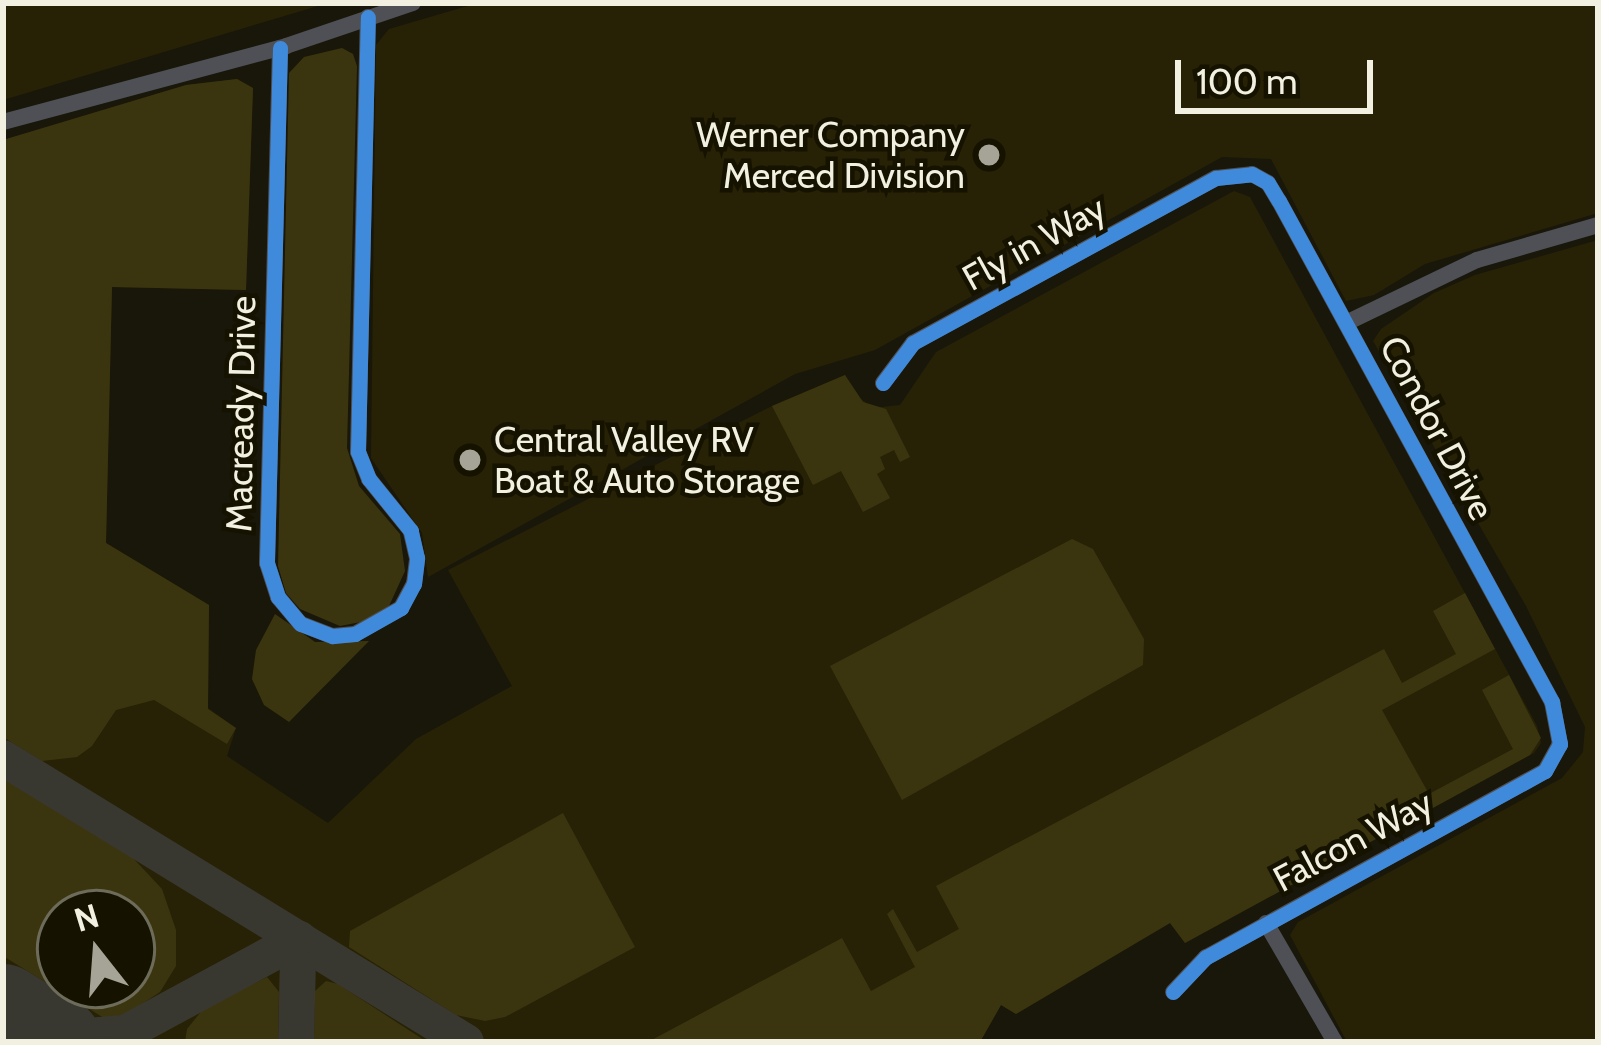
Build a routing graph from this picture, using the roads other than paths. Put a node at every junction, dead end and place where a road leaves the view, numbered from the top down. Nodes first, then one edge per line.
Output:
1 (413, 3) edge
2 (368, 17) junction
3 (280, 48) junction
4 (3, 122) edge
5 (1229, 173) joint
6 (1598, 225) edge
7 (1346, 323) junction
8 (883, 383) dead end
9 (1560, 744) joint
10 (1266, 923) junction
11 (1172, 992) dead end
12 (1335, 1042) edge

1 - 2 street
2 - 3 street
2 - 3 street, Macready Drive
3 - 4 street
5 - 7 street, Condor Drive
5 - 8 street, Fly in Way
6 - 7 street
7 - 9 street, Condor Drive
9 - 10 street, Falcon Way
10 - 11 street, Falcon Way
10 - 12 street

